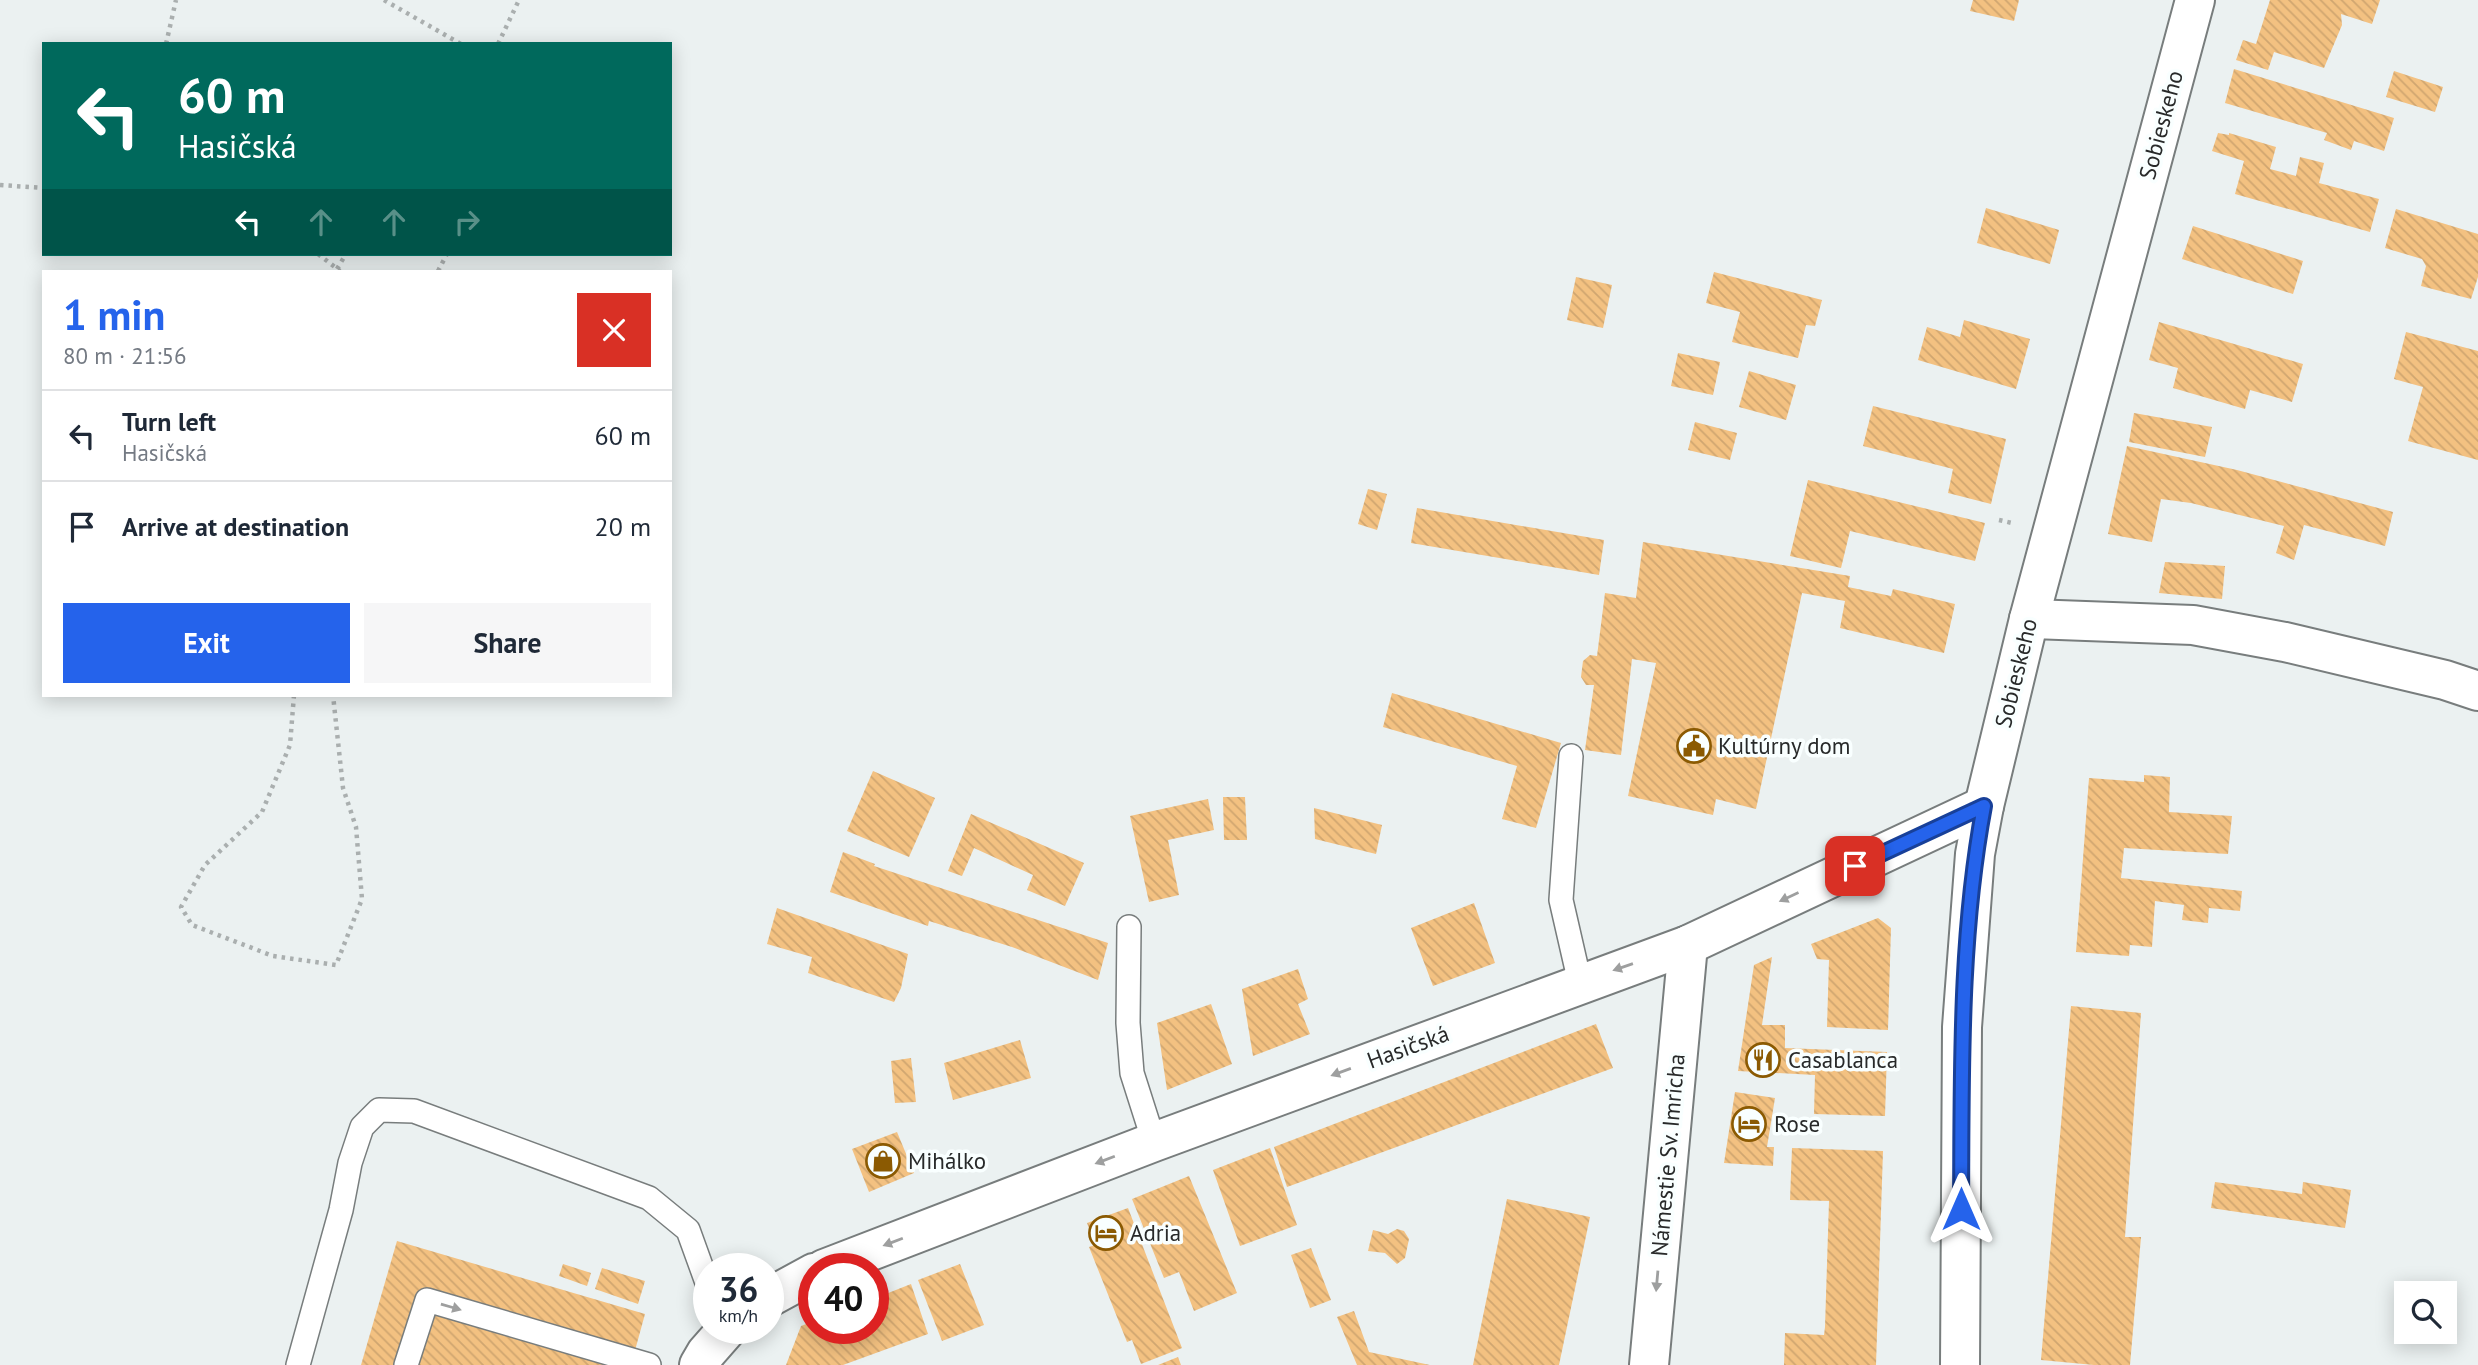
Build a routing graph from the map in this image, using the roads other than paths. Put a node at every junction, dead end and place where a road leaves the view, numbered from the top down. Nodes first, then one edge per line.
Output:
1 (2195, 0) edge
2 (2029, 619) junction
3 (2478, 691) edge
4 (1571, 756) dead end
5 (1984, 806) junction
6 (1129, 927) dead end
7 (1688, 945) junction
8 (1580, 983) junction
9 (1153, 1142) junction
10 (696, 1253) edge
11 (865, 1253) edge
12 (714, 1344) edge
13 (298, 1365) edge
14 (406, 1365) edge
15 (649, 1365) edge
16 (699, 1365) edge
17 (1649, 1365) edge
18 (1960, 1365) edge

1 - 2 street, Sobieskeho
2 - 3 street
2 - 5 street, Sobieskeho
4 - 8 lane
5 -> 7 street, Hasičská
5 - 18 street, Sobieskeho
6 - 9 lane
7 -> 8 street, Hasičská
7 -> 17 street, Námestie Sv. Imricha
8 -> 9 street, Hasičská
9 -> 11 street, Hasičská
10 - 13 lane
12 - 16 street
14 -> 15 lane

